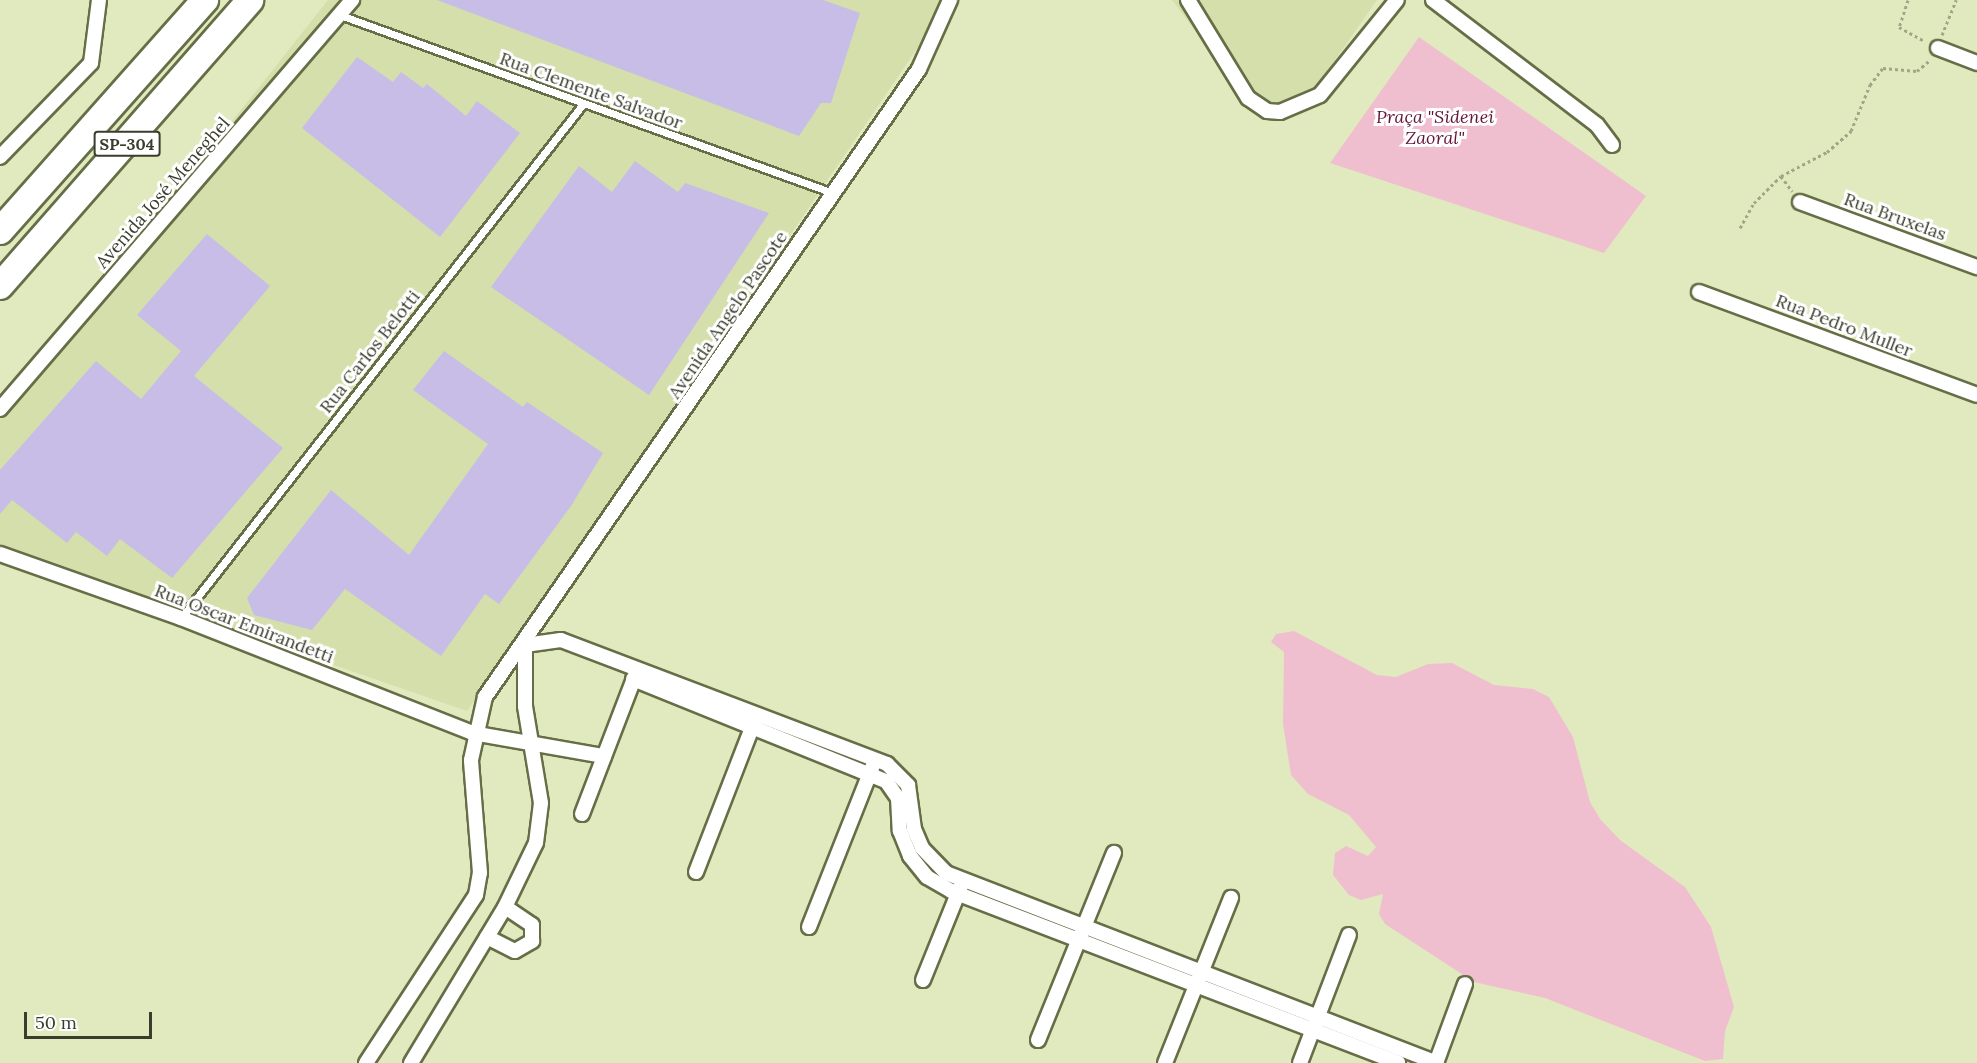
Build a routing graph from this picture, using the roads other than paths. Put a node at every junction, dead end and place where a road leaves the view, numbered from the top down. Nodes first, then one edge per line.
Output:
1 (99, 0) edge
2 (205, 0) edge
3 (250, 0) edge
4 (352, 0) edge
5 (950, 0) edge
6 (1188, 0) edge
7 (1397, 0) edge
8 (1433, 0) edge
9 (340, 15) junction
10 (1938, 48) road end
11 (1977, 63) edge
12 (583, 104) junction
13 (1612, 145) dead end
14 (0, 157) edge
15 (833, 193) junction
16 (1800, 202) dead end
17 (0, 231) edge
18 (1977, 267) edge
19 (0, 286) edge
20 (1699, 292) dead end
21 (1977, 395) edge
22 (0, 409) edge
23 (0, 554) edge
24 (181, 618) junction
25 (525, 645) junction
26 (636, 672) junction
27 (755, 720) junction
28 (473, 732) junction
29 (532, 745) junction
30 (604, 756) junction
31 (873, 767) junction
32 (582, 814) dead end
33 (1114, 853) dead end
34 (696, 872) dead end
35 (961, 888) junction
36 (1231, 897) dead end
37 (505, 907) junction
38 (809, 927) dead end
39 (1081, 934) junction
40 (1349, 935) dead end
41 (487, 937) junction
42 (1199, 979) junction
43 (923, 980) dead end
44 (1465, 984) dead end
45 (1315, 1024) junction
46 (1038, 1040) dead end
47 (366, 1063) edge
48 (411, 1063) edge
49 (1166, 1063) edge
50 (1300, 1063) edge
51 (1398, 1063) edge
52 (1436, 1063) edge

1 - 14 street
2 - 17 highway, SP-304
3 - 19 highway, SP-304
4 - 9 street, Avenida José Meneghel
5 - 15 street, Avenida Angelo Pascote
6 - 7 street
8 - 13 street
9 - 12 lane, Rua Clemente Salvador
9 - 22 street, Avenida José Meneghel
10 - 11 street
12 - 15 lane, Rua Clemente Salvador
12 - 24 lane, Rua Carlos Belotti
15 - 25 street, Avenida Angelo Pascote
16 - 18 street, Rua Bruxelas
20 - 21 street, Rua Pedro Muller
23 - 24 street, Rua Oscar Emirandetti
24 - 28 street, Rua Oscar Emirandetti
25 - 26 street
25 - 28 street, Avenida Angelo Pascote
25 - 29 street
26 - 27 street
26 - 30 street
27 - 31 street
27 - 34 street
28 - 29 street, Rua Oscar Emirandetti
28 - 47 street, Avenida Angelo Pascote
29 - 30 street, Rua Oscar Emirandetti
29 - 37 street
30 - 32 street
31 - 35 street
31 - 38 street
33 - 39 street
35 - 39 street
35 - 43 street
36 - 42 street
37 - 41 street
37 - 41 street
39 - 42 street
39 - 46 street
40 - 45 street
41 - 48 street
42 - 45 street
42 - 49 street
44 - 52 street
45 - 50 street
45 - 51 street
45 - 52 street

